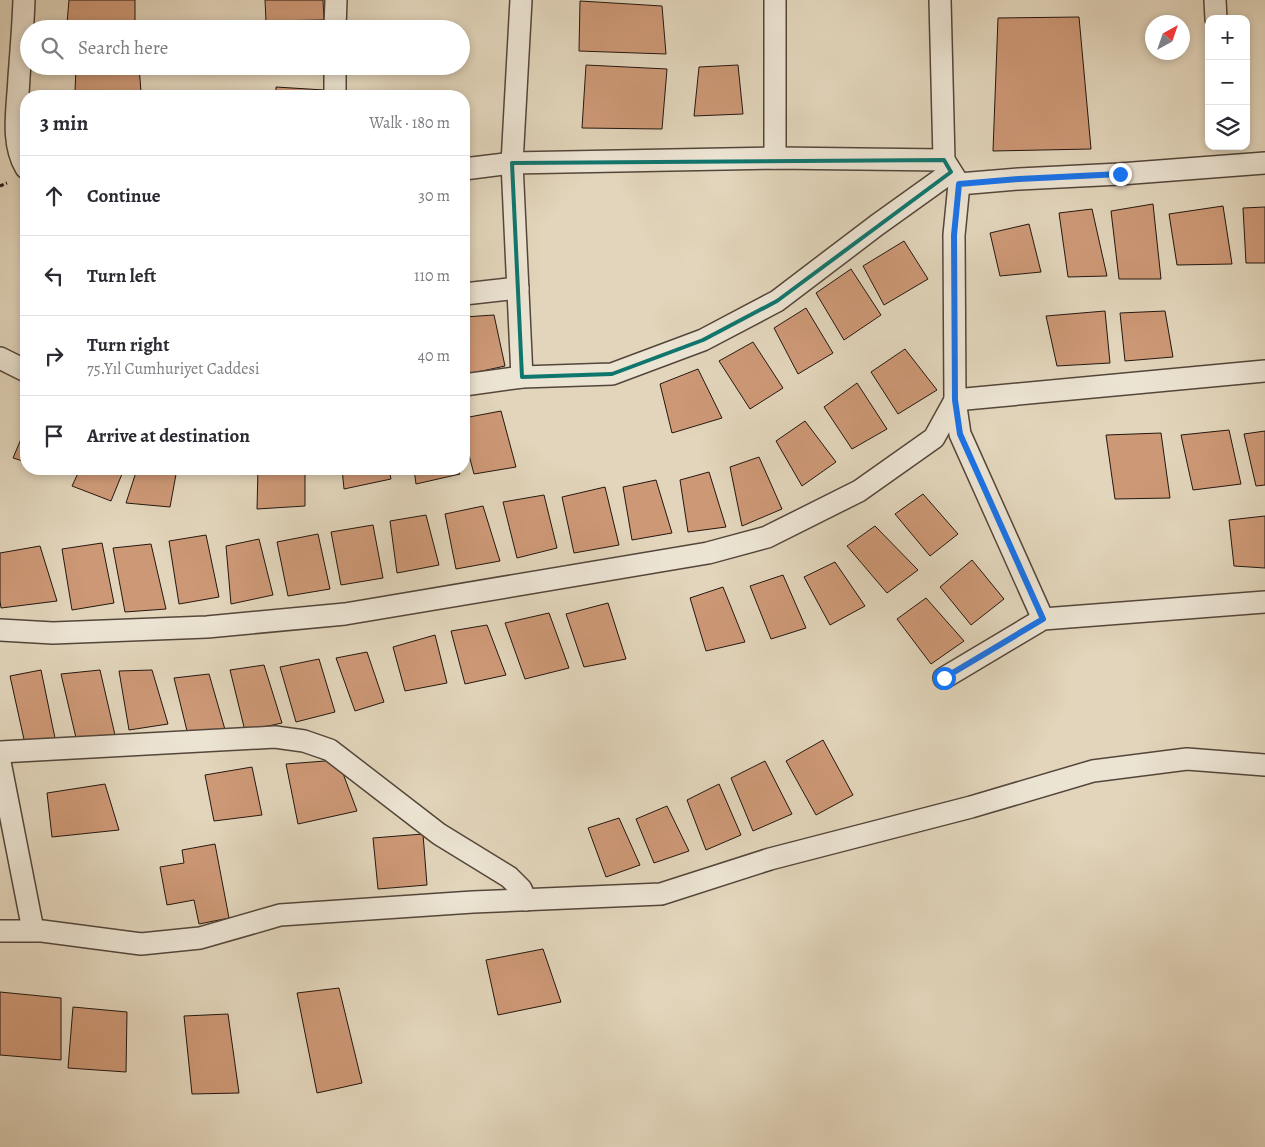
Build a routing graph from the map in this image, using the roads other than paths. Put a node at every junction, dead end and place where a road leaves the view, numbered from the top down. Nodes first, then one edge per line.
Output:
1 (24, 0) edge
2 (336, 0) edge
3 (521, 0) edge
4 (774, 0) edge
5 (940, 0) edge
6 (1215, 0) edge
7 (1216, 15) edge
8 (23, 20) edge
9 (335, 20) edge
10 (20, 74) edge
11 (335, 75) edge
12 (335, 90) edge
13 (20, 153) edge
14 (1226, 156) edge
15 (775, 158) junction
16 (512, 163) junction
17 (1265, 163) edge
18 (470, 168) edge
19 (952, 172) junction
20 (518, 288) junction
21 (470, 293) edge
22 (0, 358) edge
23 (20, 368) edge
24 (1265, 371) edge
25 (522, 377) junction
26 (470, 384) edge
27 (955, 400) junction
28 (1265, 602) edge
29 (1043, 619) junction
30 (0, 630) edge
31 (944, 678) dead end
32 (0, 752) edge
33 (0, 762) edge
34 (1265, 765) edge
35 (526, 900) junction
36 (33, 930) junction
37 (0, 931) edge

1 - 8 street
2 - 9 street
3 - 16 street
4 - 15 street
5 - 19 street
6 - 7 street
10 - 13 street
11 - 12 street
14 - 17 street
14 - 19 street
15 - 16 street
15 - 19 street
16 - 18 street
16 - 20 street
19 - 25 street
19 - 27 street
20 - 21 street
20 - 25 street
22 - 23 street
24 - 27 street
25 - 26 street
27 - 29 street
27 - 30 street
28 - 29 street
29 - 31 street
32 - 35 street
33 - 36 street
34 - 35 street
35 - 36 street
36 - 37 street

